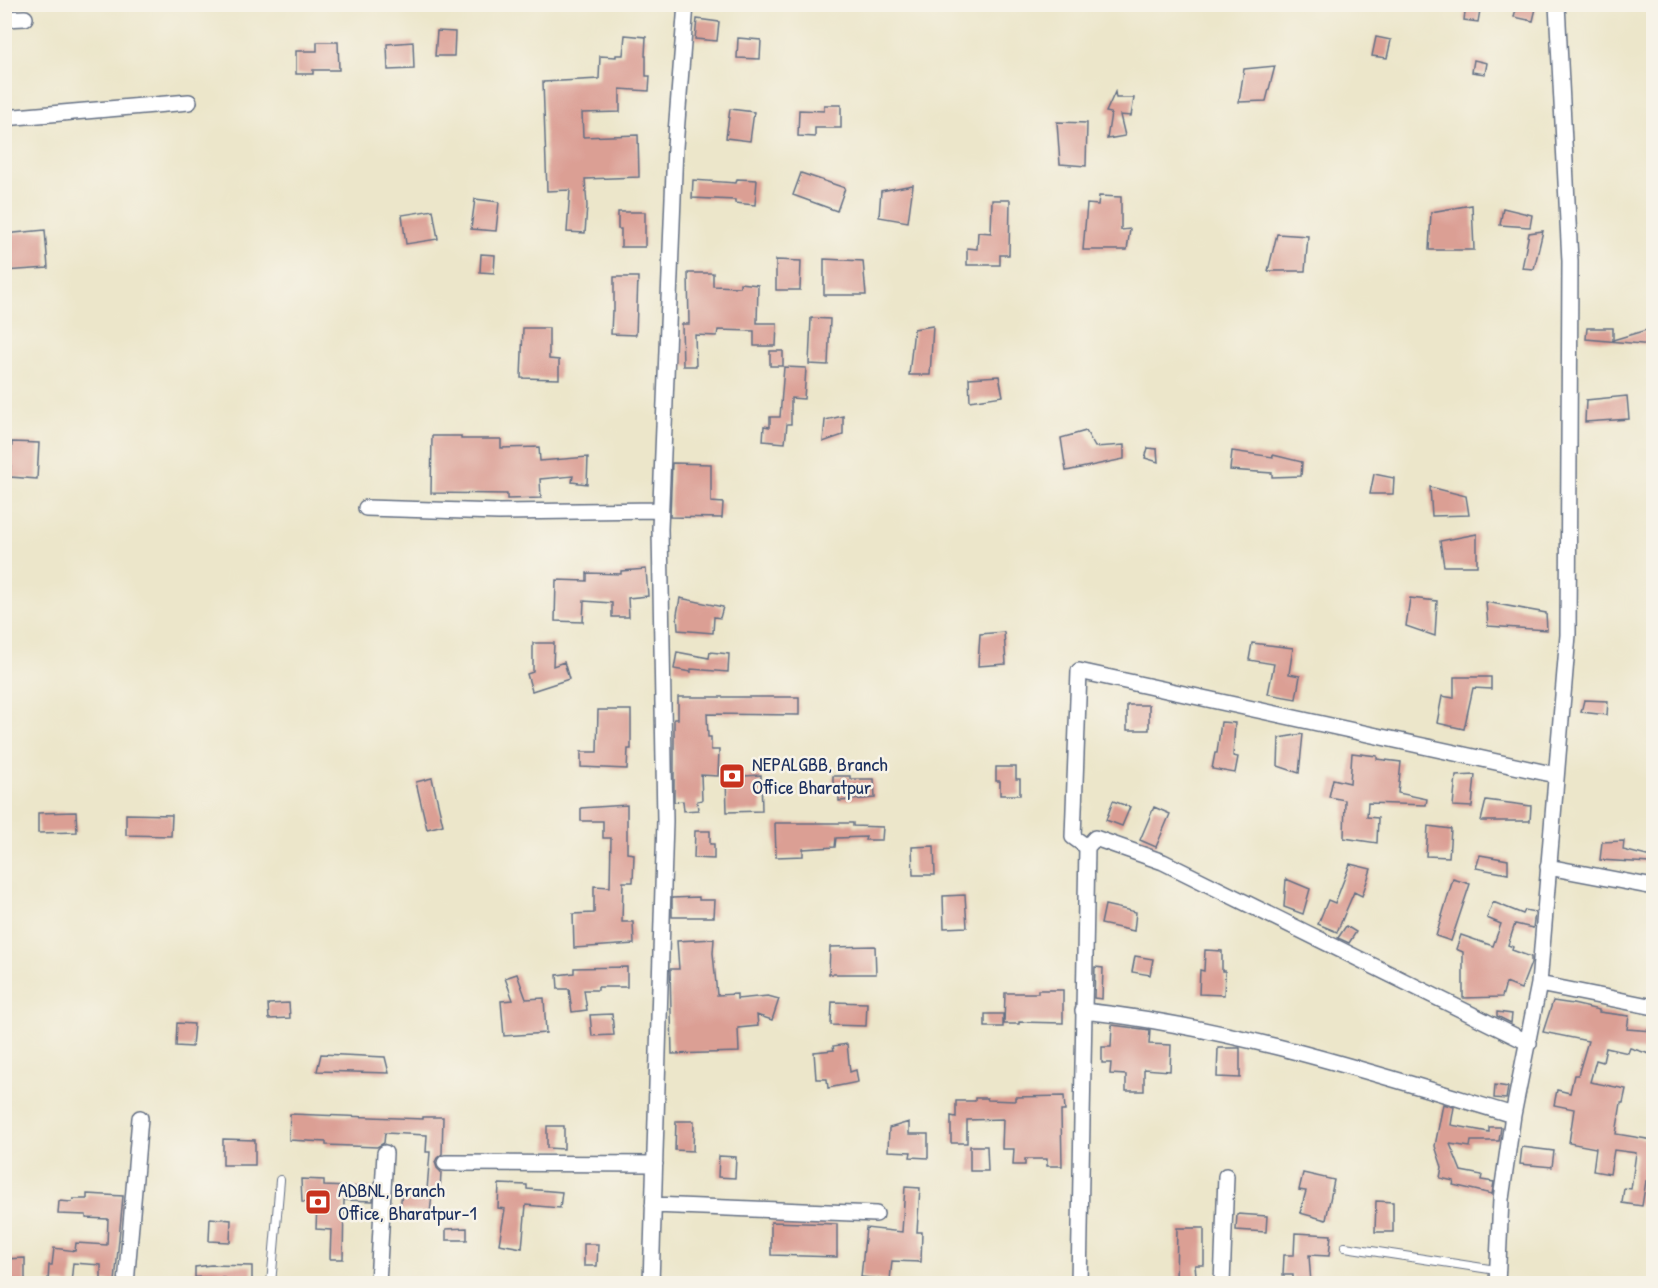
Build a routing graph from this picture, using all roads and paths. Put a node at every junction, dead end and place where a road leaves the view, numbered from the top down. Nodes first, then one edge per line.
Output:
1 (686, 4) edge
2 (1557, 4) edge
3 (25, 18) dead end
4 (4, 19) edge
5 (189, 102) dead end
6 (4, 118) edge
7 (366, 508) dead end
8 (660, 510) junction
9 (1556, 775) junction
10 (1087, 847) junction
11 (1548, 867) junction
12 (1653, 887) edge
13 (1539, 984) junction
14 (1653, 1007) edge
15 (1083, 1011) junction
16 (1529, 1043) junction
17 (1513, 1115) junction
18 (140, 1118) dead end
19 (386, 1153) dead end
20 (445, 1163) dead end
21 (655, 1164) junction
22 (1226, 1176) dead end
23 (280, 1180) dead end
24 (653, 1205) junction
25 (876, 1214) dead end
26 (1346, 1247) dead end
27 (1496, 1277) edge
28 (126, 1284) edge
29 (272, 1284) edge
30 (378, 1284) edge
31 (651, 1284) edge
32 (1079, 1284) edge
33 (1222, 1284) edge

1 - 8 street
2 - 9 street
3 - 4 street
5 - 6 street
7 - 8 street
8 - 21 street
9 - 10 street
9 - 11 street
10 - 15 street
10 - 16 street
11 - 12 street
11 - 13 street
13 - 14 street
13 - 16 street
15 - 17 street
15 - 32 street
16 - 17 street
17 - 27 street
18 - 28 street
19 - 30 street
20 - 21 street
21 - 24 street
22 - 33 street
23 - 29 lane
24 - 25 street
24 - 31 street
26 - 27 lane

